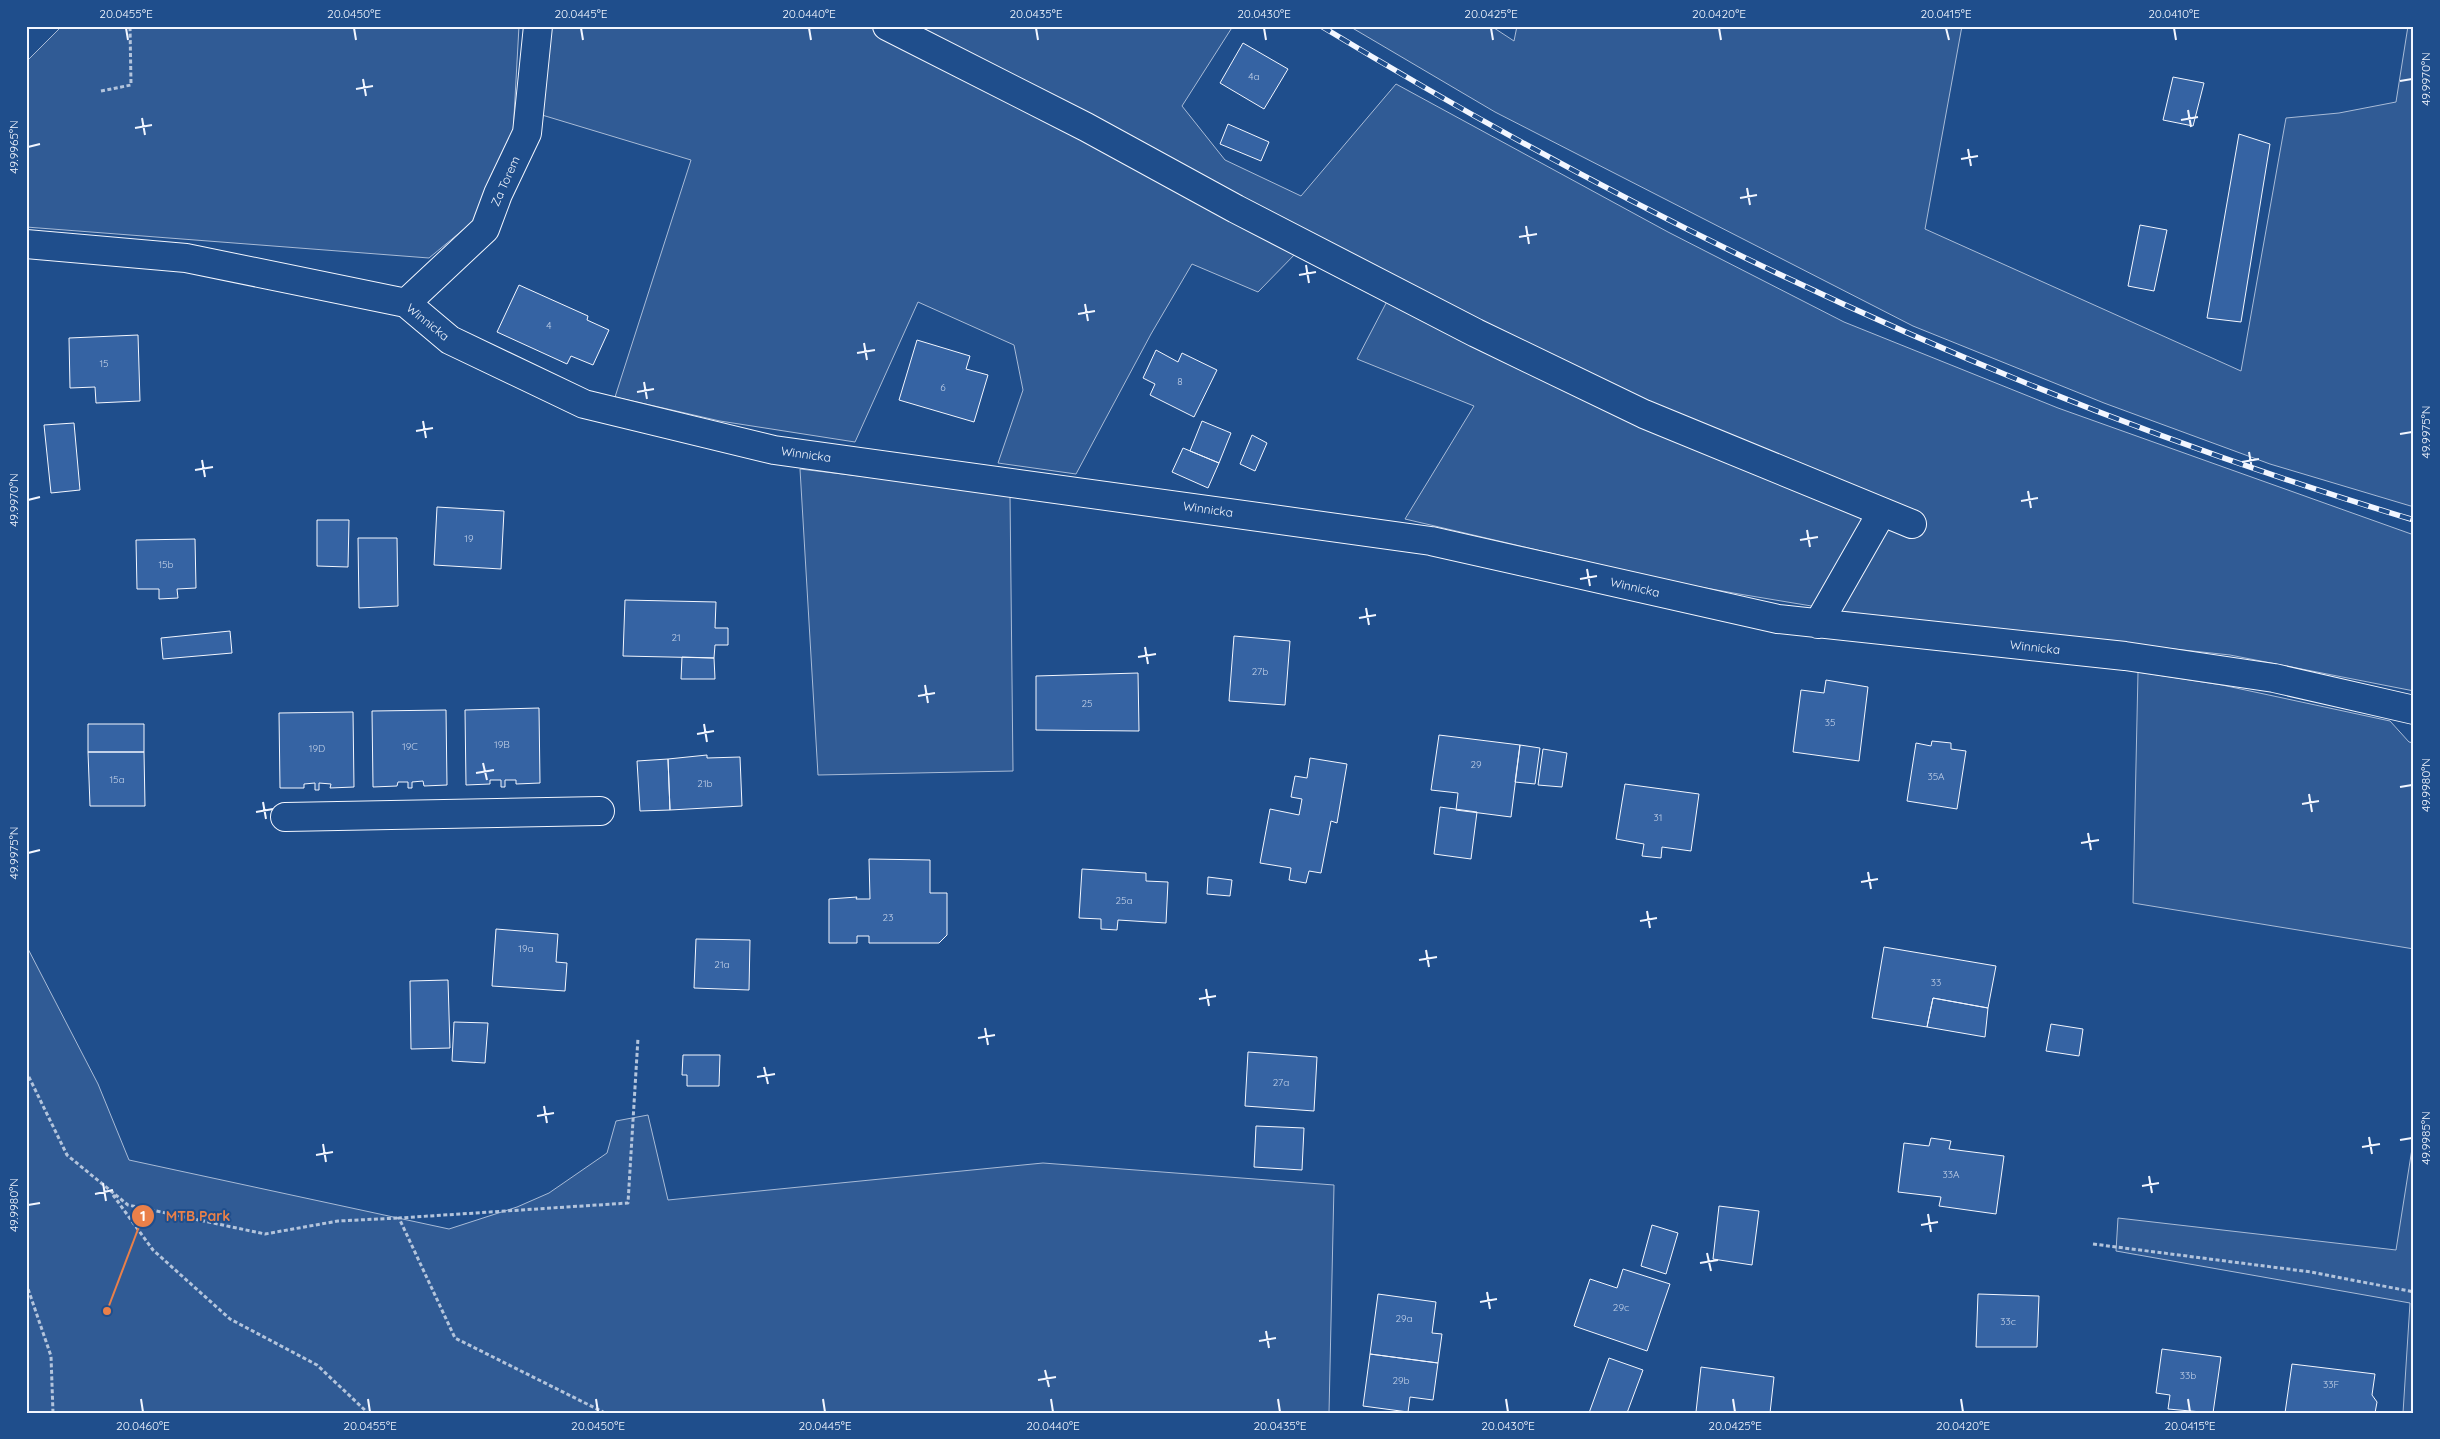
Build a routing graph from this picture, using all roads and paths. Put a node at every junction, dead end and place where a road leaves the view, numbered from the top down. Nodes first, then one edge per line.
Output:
1 (130, 26) edge
2 (538, 26) edge
3 (887, 26) edge
4 (101, 91) dead end
5 (26, 244) edge
6 (406, 303) junction
7 (1882, 512) junction
8 (1912, 524) dead end
9 (1818, 624) junction
10 (2414, 710) edge
11 (600, 811) dead end
12 (284, 817) dead end
13 (638, 1038) dead end
14 (26, 1071) edge
15 (110, 1191) junction
16 (399, 1218) junction
17 (2092, 1244) dead end
18 (26, 1283) edge
19 (2414, 1292) edge
20 (53, 1413) edge
21 (368, 1413) edge
22 (605, 1413) edge

1 - 4 path
2 - 6 street, Za Torem
3 - 7 street
5 - 6 street, Winnicka
6 - 9 street, Winnicka
7 - 8 street
7 - 9 street
9 - 10 street, Winnicka
11 - 12 street
13 - 16 path
14 - 15 path
15 - 16 path
15 - 21 path
16 - 22 path
17 - 19 path
18 - 20 path

